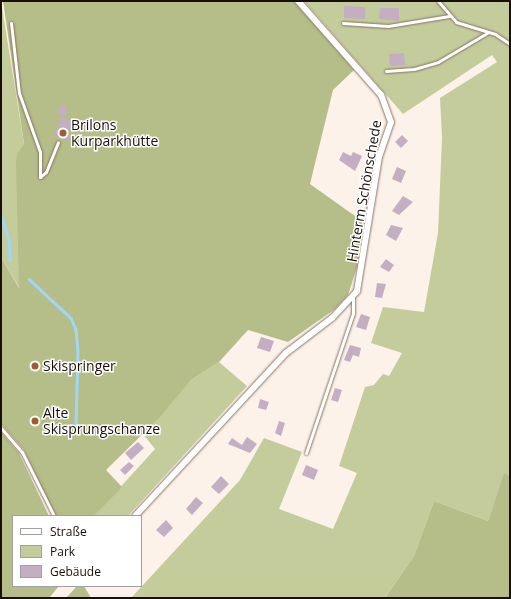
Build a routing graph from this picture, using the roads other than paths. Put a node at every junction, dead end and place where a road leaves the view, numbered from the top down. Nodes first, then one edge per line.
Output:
1 (298, 1) edge
2 (438, 1) edge
3 (449, 16) junction
4 (11, 23) dead end
5 (343, 23) dead end
6 (487, 33) junction
7 (510, 44) edge
8 (386, 71) dead end
9 (58, 142) dead end
10 (353, 297) junction
11 (1, 428) edge
12 (306, 453) dead end
13 (54, 515) edge
14 (135, 515) edge

1 - 10 street, Hinterm Schönschede
2 - 3 lane
3 - 5 lane
3 - 6 lane
4 - 9 lane
6 - 7 lane
6 - 8 lane
10 - 12 lane, Hinterm Schönschede
10 - 14 street, Hinterm Schönschede
11 - 13 lane

